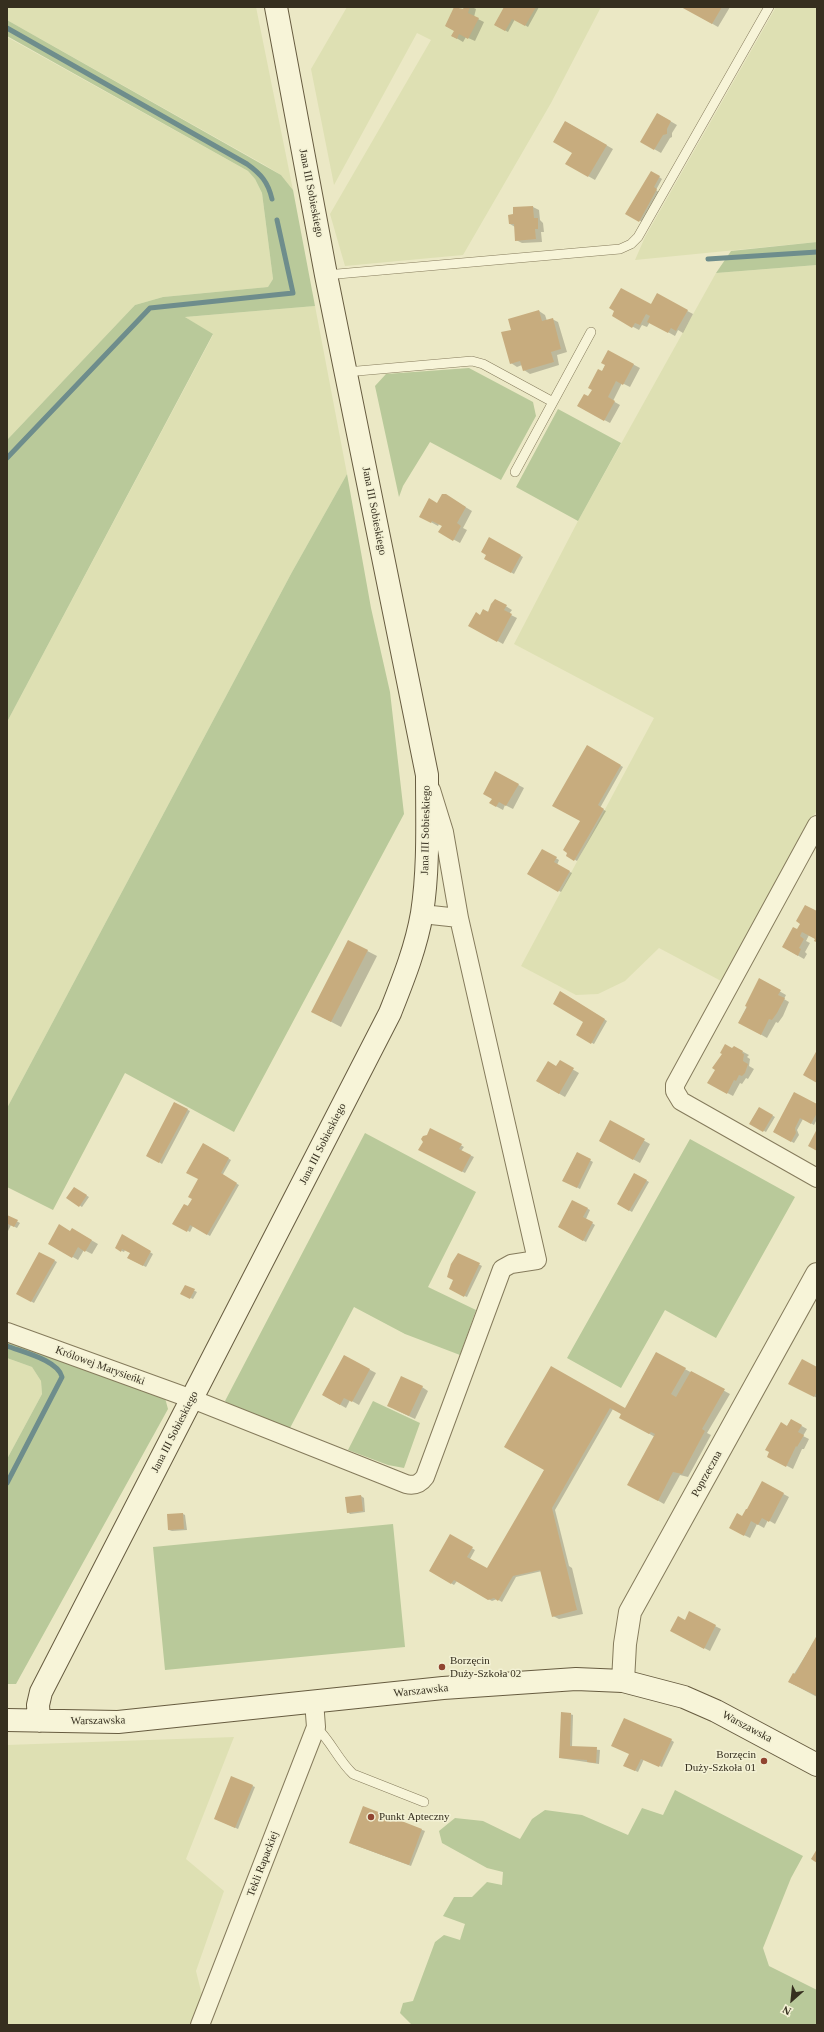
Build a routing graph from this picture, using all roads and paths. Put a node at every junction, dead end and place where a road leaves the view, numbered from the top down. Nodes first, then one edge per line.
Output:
1 (276, 7) edge
2 (769, 7) edge
3 (326, 275) junction
4 (591, 332) dead end
5 (346, 372) junction
6 (553, 402) junction
7 (515, 472) dead end
8 (427, 775) junction
9 (817, 825) edge
10 (422, 914) junction
11 (459, 918) junction
12 (817, 1178) edge
13 (817, 1274) edge
14 (7, 1332) edge
15 (192, 1399) junction
16 (623, 1682) junction
17 (314, 1701) junction
18 (7, 1720) edge
19 (39, 1721) junction
20 (316, 1727) junction
21 (817, 1765) edge
22 (424, 1802) dead end
23 (200, 2025) edge

1 - 3 main road, Jana III Sobieskiego
2 - 3 lane
3 - 5 main road, Jana III Sobieskiego
4 - 6 lane
5 - 6 lane
5 - 8 main road, Jana III Sobieskiego
6 - 7 lane
8 - 10 main road, Jana III Sobieskiego
8 - 11 street
9 - 12 street
10 - 11 street
10 - 15 main road, Jana III Sobieskiego
11 - 15 street, Królowej Marysieńki
13 - 16 main road, Poprzeczna
14 - 15 street, Królowej Marysieńki
15 - 19 main road, Jana III Sobieskiego
16 - 17 main road, Warszawska
16 - 21 main road, Warszawska
17 - 19 main road, Warszawska
17 - 20 street, Tekli Rapackiej
18 - 19 main road, Warszawska
20 - 22 lane
20 - 23 street, Tekli Rapackiej

